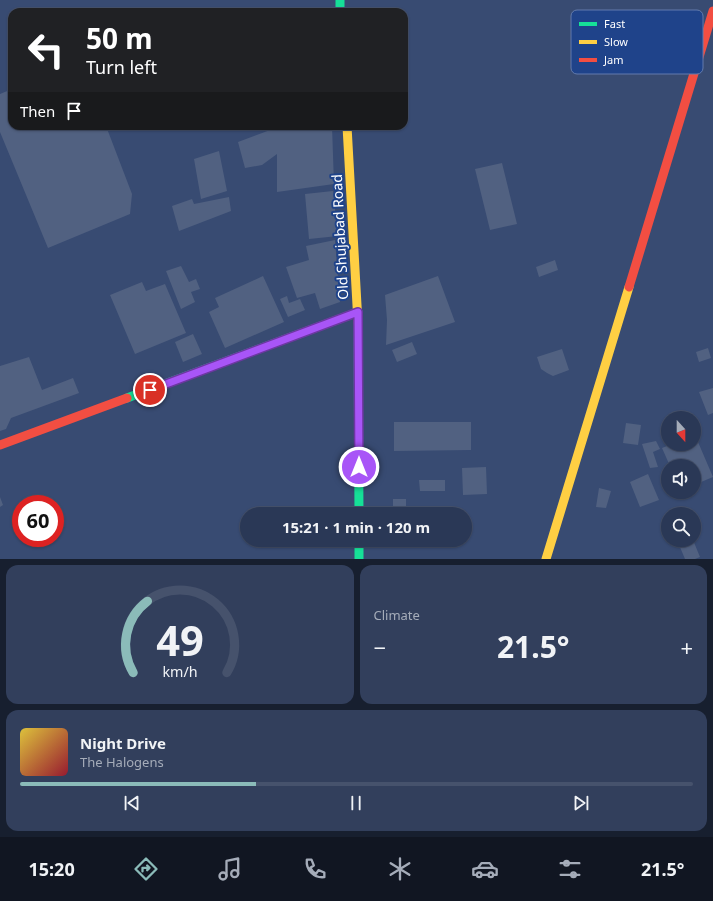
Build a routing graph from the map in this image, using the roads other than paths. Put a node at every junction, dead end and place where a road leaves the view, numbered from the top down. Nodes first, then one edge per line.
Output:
1 (713, 11) edge
2 (703, 44) edge
3 (694, 74) edge
4 (347, 130) edge
5 (358, 312) junction
6 (0, 445) edge
7 (359, 507) edge
8 (359, 547) edge
9 (359, 559) edge
10 (546, 559) edge

1 - 2 street
3 - 10 street
4 - 5 street, Old Shujabad Road
5 - 6 street
5 - 7 street, Old Shujabad Road
8 - 9 street

